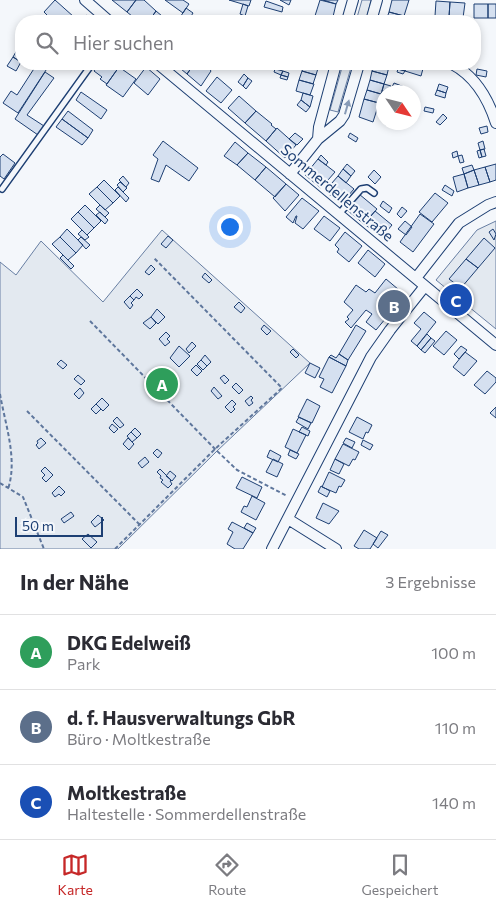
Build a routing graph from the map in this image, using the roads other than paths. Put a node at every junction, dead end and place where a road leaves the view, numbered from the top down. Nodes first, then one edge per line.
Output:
1 (85, 0) edge
2 (353, 0) edge
3 (377, 0) edge
4 (102, 15) edge
5 (349, 15) edge
6 (373, 15) edge
7 (88, 70) edge
8 (165, 70) edge
9 (334, 70) edge
10 (357, 70) edge
11 (461, 70) edge
12 (496, 123) edge
13 (318, 139) junction
14 (290, 174) junction
15 (2, 189) dead end
16 (374, 194) dead end
17 (496, 202) edge
18 (339, 214) junction
19 (416, 278) junction
20 (426, 286) junction
21 (496, 346) edge
22 (288, 519) junction
23 (272, 549) edge
24 (336, 549) edge

1 - 4 street
2 - 5 street
3 - 6 street
7 - 15 lane
8 - 14 street, Sommerdellenstraße
9 - 13 street
13 -> 10 street
11 - 12 street
13 - 14 street
14 - 18 street, Sommerdellenstraße
16 - 18 lane
17 - 19 street
18 - 19 street, Sommerdellenstraße
19 - 20 street, Sommerdellenstraße
20 - 21 street, Sommerdellenstraße
20 - 22 street
22 - 23 street
22 - 24 street

